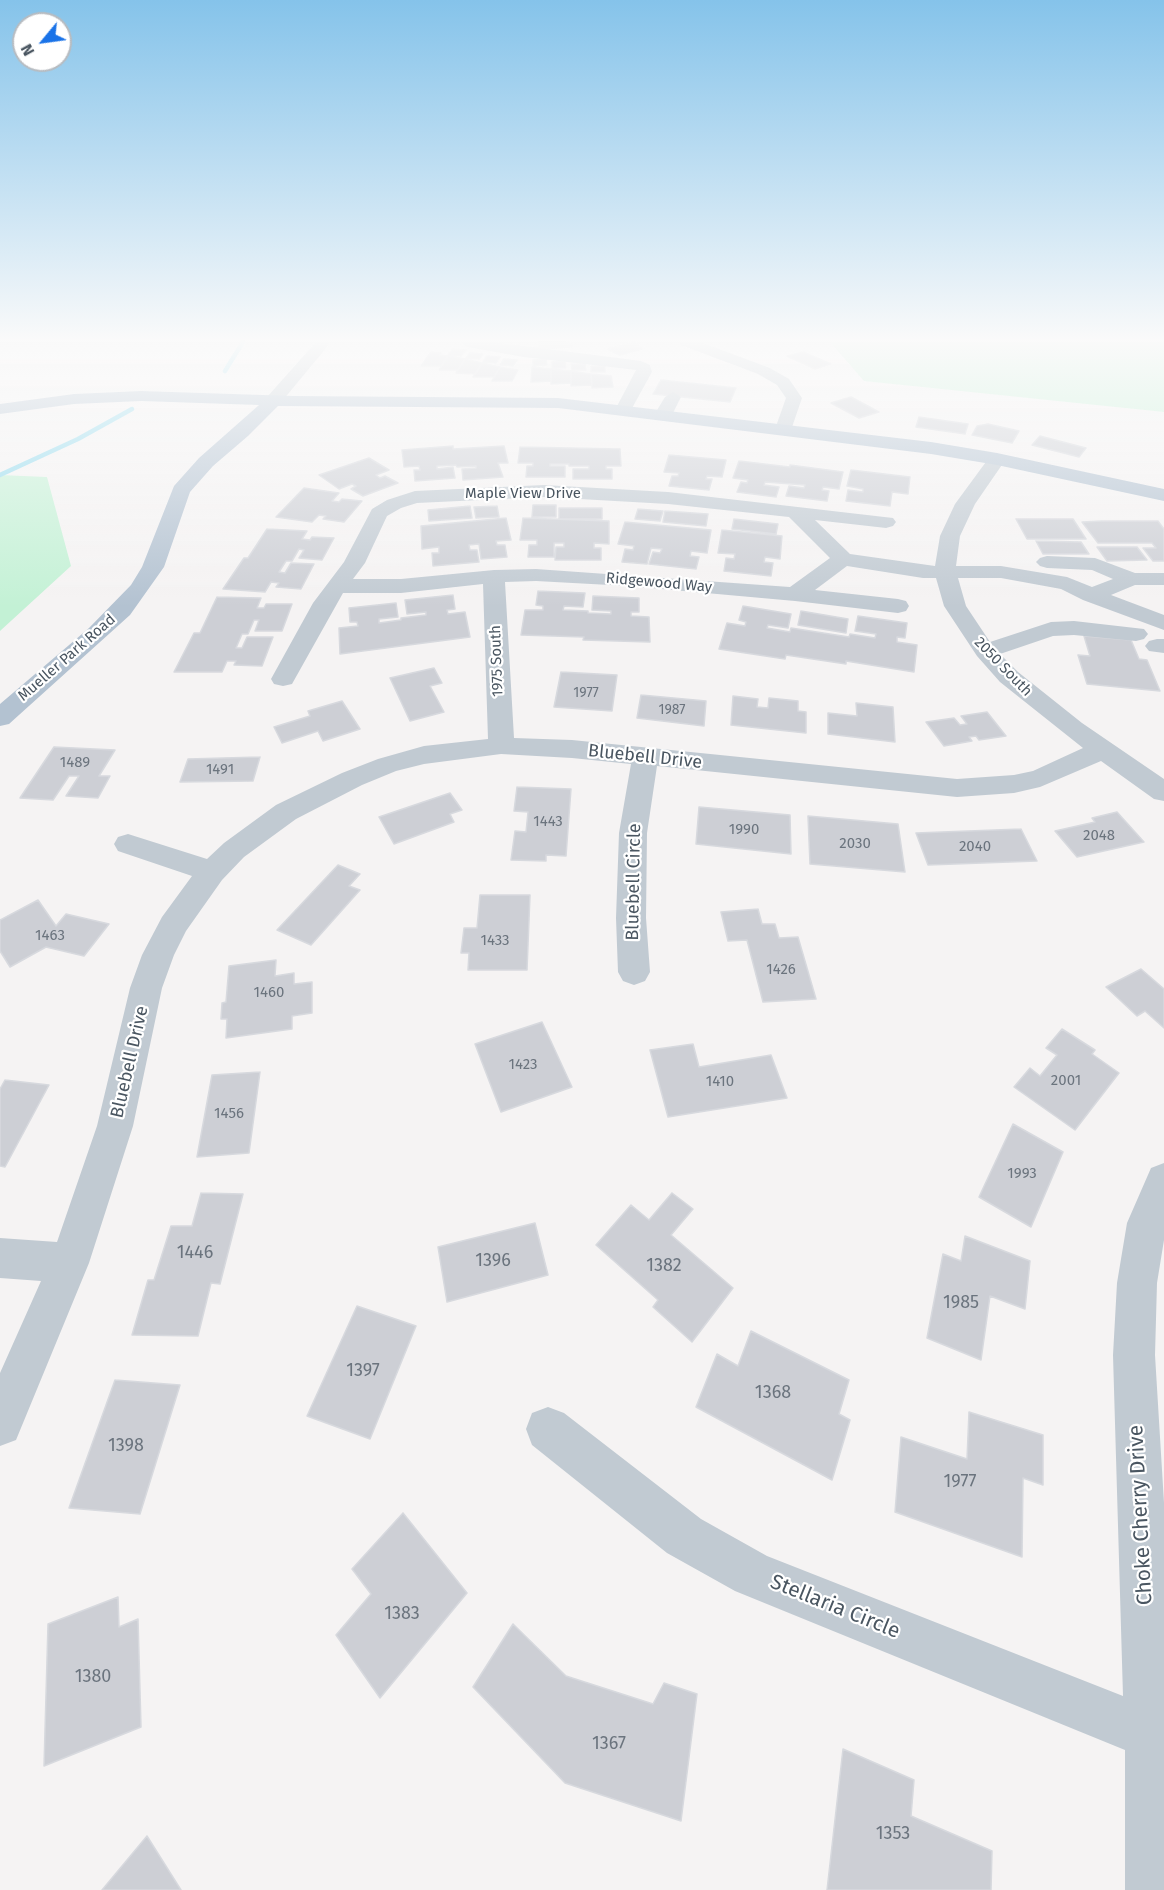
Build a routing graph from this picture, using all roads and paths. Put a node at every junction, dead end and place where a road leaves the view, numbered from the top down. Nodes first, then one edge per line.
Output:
1 (244, 430) edge
2 (793, 430) edge
3 (997, 459) junction
4 (1164, 495) edge
5 (795, 512) junction
6 (886, 522) dead end
7 (843, 559) junction
8 (1047, 562) dead end
9 (945, 572) junction
10 (494, 576) junction
11 (1132, 579) junction
12 (1164, 579) edge
13 (336, 586) junction
14 (1086, 593) junction
15 (795, 594) junction
16 (898, 606) dead end
17 (1164, 623) edge
18 (1136, 634) dead end
19 (985, 651) junction
20 (283, 679) dead end
21 (0, 718) edge
22 (501, 746) junction
23 (1103, 750) junction
24 (645, 757) junction
25 (1164, 792) edge
26 (128, 844) dead end
27 (212, 873) junction
28 (634, 972) dead end
29 (1164, 1181) edge
30 (0, 1258) edge
31 (69, 1263) junction
32 (0, 1424) edge
33 (548, 1429) dead end
34 (1152, 1510) edge
35 (1157, 1736) edge
36 (1154, 1890) edge

1 - 21 main road, Mueller Park Road
2 - 3 main road
3 - 4 main road
3 - 9 street, 2050 South
5 - 6 street, Maple View Drive
5 - 7 street
5 - 13 street, Maple View Drive
7 - 9 street
7 - 15 street
8 - 11 street
9 - 14 street
9 - 19 street, 2050 South
10 - 13 street, Ridgewood Way
10 - 15 street, Ridgewood Way
10 - 22 street, 1975 South
11 - 12 street
11 - 14 street
13 - 20 street, Maple View Drive
14 - 17 street
15 - 16 street, Ridgewood Way
18 - 19 street
19 - 23 street, 2050 South
22 - 24 street, Bluebell Drive
22 - 27 street, Bluebell Drive
23 - 24 street, Bluebell Drive
23 - 25 street, 2050 South
24 - 28 street, Bluebell Circle
26 - 27 street
27 - 31 street, Bluebell Drive
29 - 34 street, Choke Cherry Drive
30 - 31 street
31 - 32 street
33 - 35 street, Stellaria Circle
34 - 35 street, Choke Cherry Drive
35 - 36 street, Choke Cherry Drive

